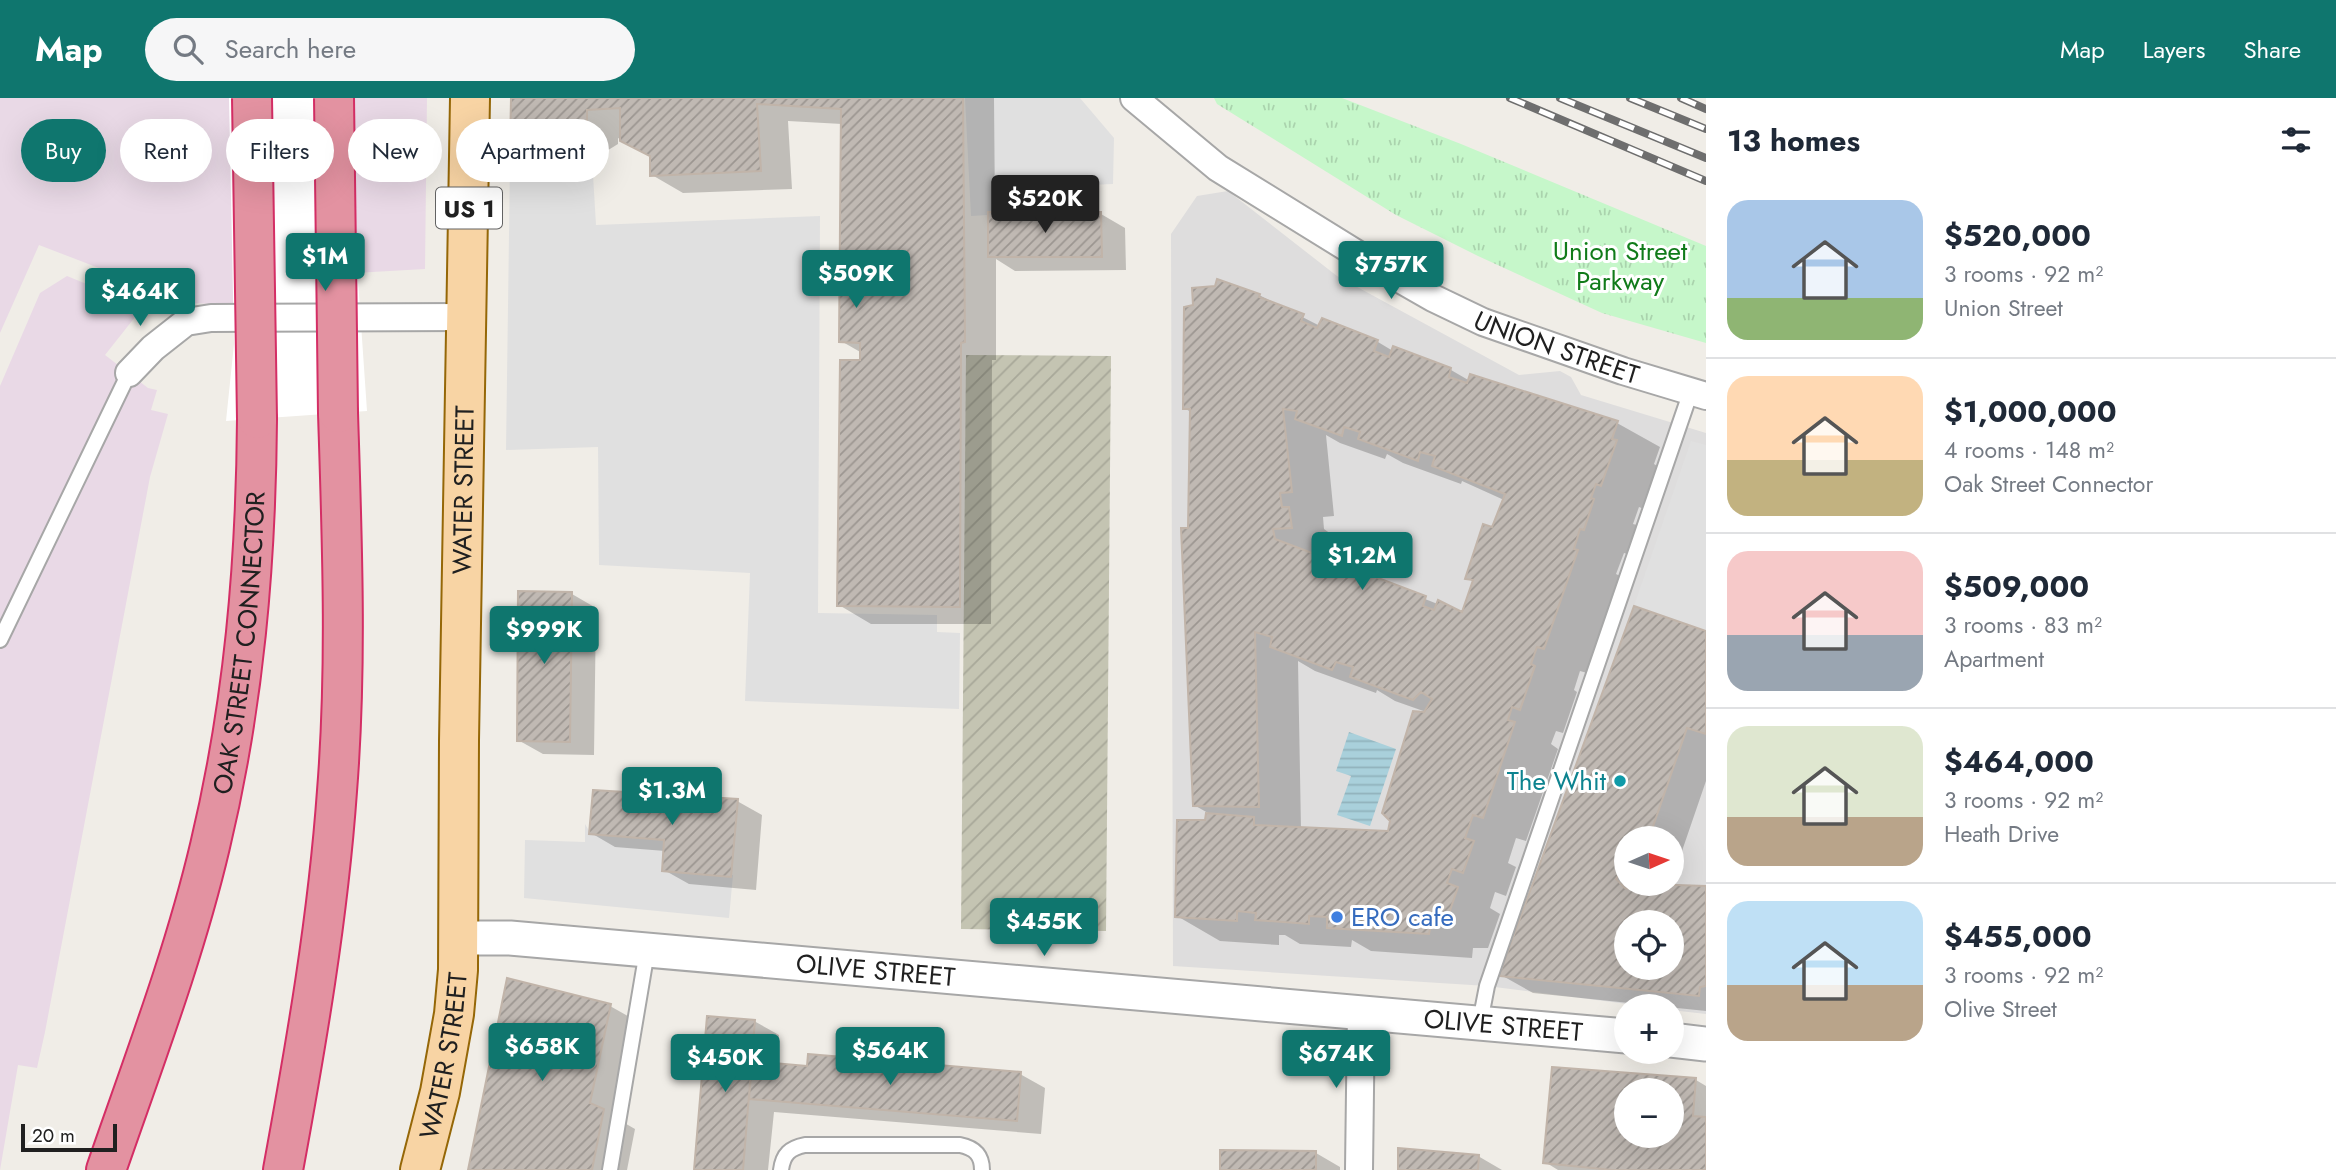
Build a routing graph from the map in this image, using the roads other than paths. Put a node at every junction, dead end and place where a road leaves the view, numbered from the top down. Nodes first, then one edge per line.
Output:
1 (252, 98) edge
2 (334, 98) edge
3 (470, 98) edge
4 (1143, 102) edge
5 (468, 317) junction
6 (129, 373) joint
7 (1698, 394) edge
8 (0, 640) edge
9 (459, 938) junction
10 (647, 951) junction
11 (1361, 1012) junction
12 (1480, 1022) junction
13 (1614, 1035) edge
14 (1684, 1042) edge
15 (1706, 1044) edge
16 (106, 1170) edge
17 (284, 1170) edge
18 (420, 1170) edge
19 (610, 1170) edge
20 (781, 1170) edge
21 (982, 1170) edge
22 (1359, 1170) edge

1 - 16 highway, OAK STREET CONNECTOR, bridge
2 - 17 highway, bridge
3 - 5 main road, WATER STREET / US 1
4 - 7 street, UNION STREET
5 - 6 street
5 - 9 main road, WATER STREET / US 1
6 - 8 lane
7 - 12 lane
9 - 10 street, OLIVE STREET
9 - 18 main road, WATER STREET / US 1
10 - 11 street, OLIVE STREET
10 - 19 lane
11 - 12 street, OLIVE STREET
11 - 22 street
12 - 13 street, OLIVE STREET
14 - 15 street
20 - 21 lane

